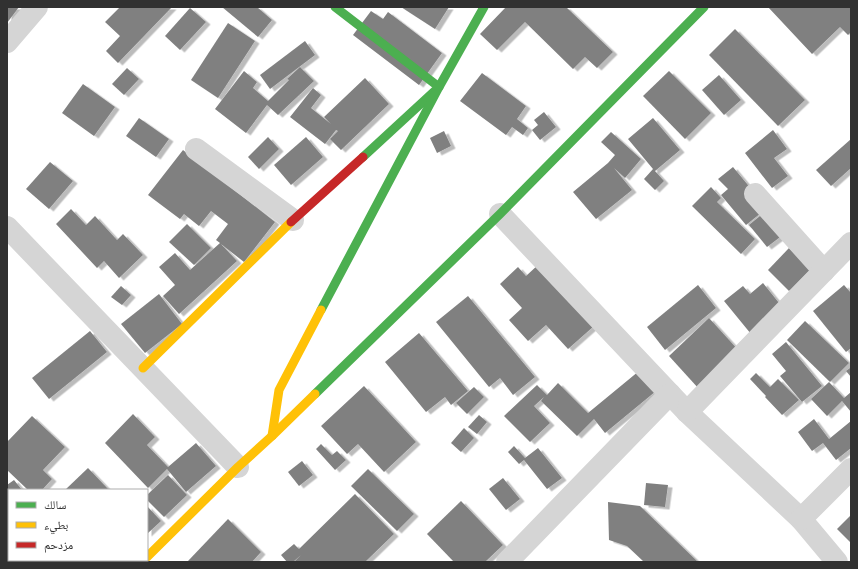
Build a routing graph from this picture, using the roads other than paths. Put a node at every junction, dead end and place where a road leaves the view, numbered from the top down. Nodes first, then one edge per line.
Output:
1 (36, 7) edge
2 (335, 7) edge
3 (484, 7) edge
4 (704, 7) edge
5 (7, 42) edge
6 (439, 87) junction
7 (196, 149) dead end
8 (755, 194) dead end
9 (500, 214) junction
10 (293, 220) junction
11 (7, 228) edge
12 (851, 243) edge
13 (824, 271) junction
14 (143, 368) junction
15 (670, 394) junction
16 (687, 412) junction
17 (272, 436) junction
18 (238, 467) junction
19 (851, 469) edge
20 (801, 519) junction
21 (148, 556) edge
22 (508, 562) edge
23 (837, 562) edge

1 - 5 street
2 - 6 main road
3 - 6 main road
4 - 9 main road
6 - 10 main road
6 - 17 main road
7 - 10 street
8 - 13 street
9 - 15 street
9 - 17 main road
10 - 14 main road
11 - 14 street
12 - 13 street
13 - 16 street
14 - 18 street
15 - 16 street
15 - 22 street
16 - 20 street
17 - 18 main road
18 - 21 main road
19 - 20 street
20 - 23 street

